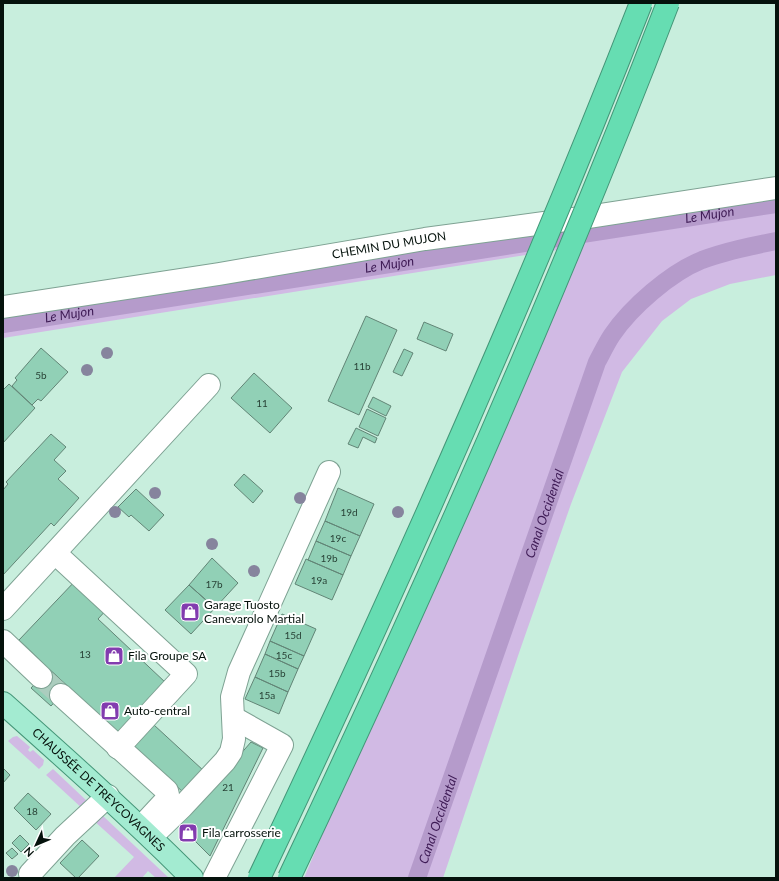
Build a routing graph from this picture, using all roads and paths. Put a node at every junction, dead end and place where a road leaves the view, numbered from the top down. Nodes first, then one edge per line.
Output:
1 (641, 3) edge
2 (668, 3) edge
3 (776, 188) edge
4 (3, 307) edge
5 (209, 385) dead end
6 (329, 472) dead end
7 (55, 553) junction
8 (3, 609) edge
9 (3, 641) edge
10 (42, 677) tunnel mouth
11 (61, 695) tunnel mouth
12 (3, 703) edge
13 (234, 718) junction
14 (118, 748) junction
15 (108, 796) junction
16 (146, 832) junction
17 (30, 874) dead end
18 (192, 878) edge
19 (214, 878) edge
20 (260, 878) edge
21 (289, 878) edge

1 - 20 highway, bridge
2 - 21 highway, bridge
3 - 4 street, CHEMIN DU MUJON
5 - 7 street
6 - 13 street
7 - 8 street
7 - 14 street
9 - 10 street
11 - 14 street
12 - 15 main road, CHAUSSÉE DE TREYCOVAGNES
13 - 16 street
13 - 19 street
14 - 16 street
15 - 16 main road, CHAUSSÉE DE TREYCOVAGNES
15 - 17 street
16 - 18 main road, CHAUSSÉE DE TREYCOVAGNES

